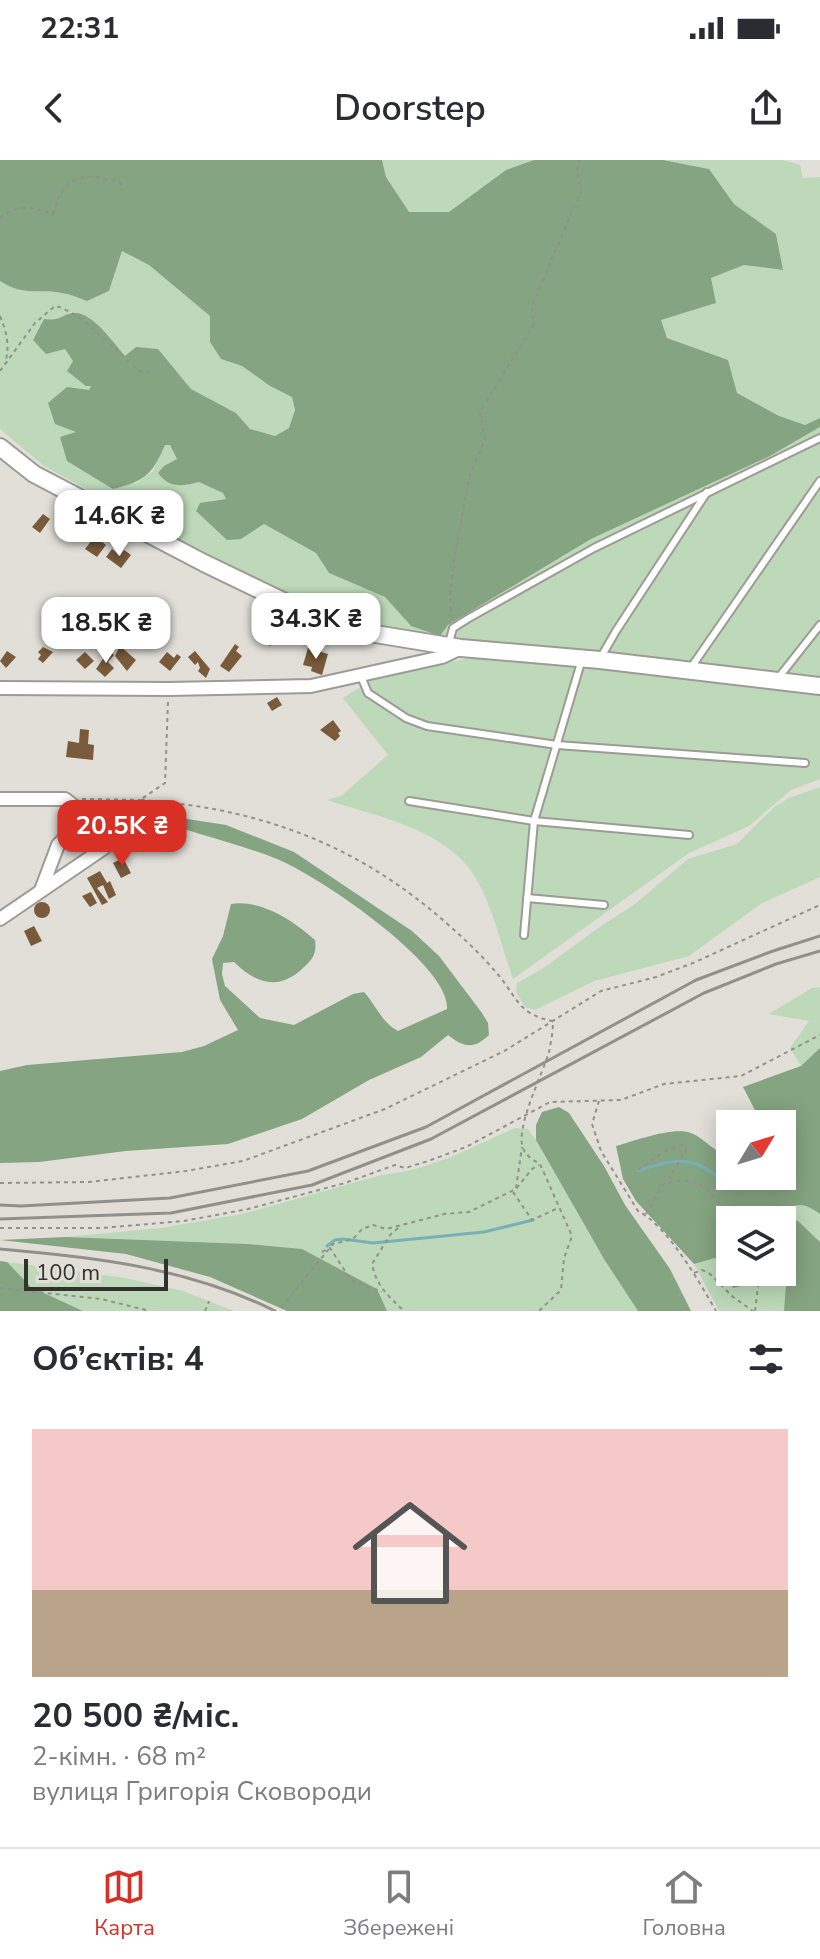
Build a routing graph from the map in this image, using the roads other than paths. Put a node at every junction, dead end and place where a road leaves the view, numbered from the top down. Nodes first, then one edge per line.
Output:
1 (820, 438) edge
2 (0, 447) edge
3 (820, 481) edge
4 (707, 492) junction
5 (820, 625) edge
6 (453, 643) junction
7 (582, 659) junction
8 (600, 660) junction
9 (689, 672) junction
10 (360, 674) junction
11 (777, 680) junction
12 (820, 686) edge
13 (0, 688) edge
14 (557, 745) junction
15 (805, 763) dead end
16 (0, 799) edge
17 (409, 801) dead end
18 (534, 821) junction
19 (689, 835) dead end
20 (104, 848) road end
21 (41, 890) junction
22 (527, 898) junction
23 (604, 905) dead end
24 (0, 919) edge
25 (524, 935) dead end

1 - 4 lane
2 - 6 street
3 - 9 lane
4 - 6 lane
4 - 8 lane
5 - 11 lane
6 - 7 street
6 - 10 street
7 - 8 street
7 - 14 lane
8 - 9 street
9 - 11 street
10 - 13 street
10 - 14 lane
11 - 12 street
14 - 15 lane
14 - 18 lane
16 - 21 street
17 - 18 lane
18 - 19 lane
18 - 22 lane
20 - 21 street
21 - 24 street
22 - 23 lane
22 - 25 lane

